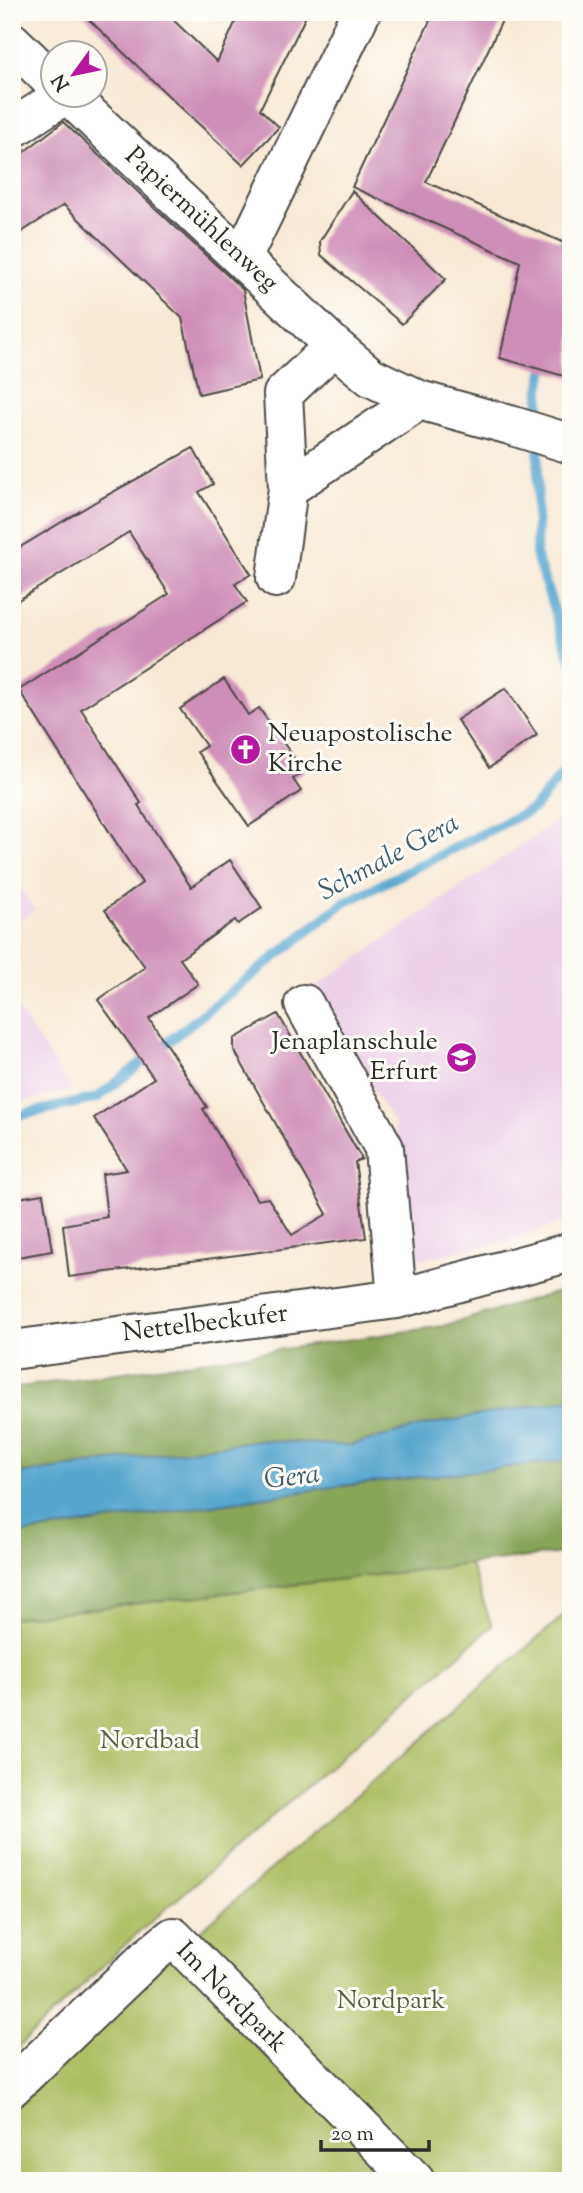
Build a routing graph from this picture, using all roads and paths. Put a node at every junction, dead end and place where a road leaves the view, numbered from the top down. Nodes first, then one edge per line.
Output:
1 (360, 12) edge
2 (12, 42) edge
3 (38, 67) edge
4 (44, 108) edge
5 (81, 108) edge
6 (12, 129) edge
7 (242, 258) junction
8 (334, 346) junction
9 (419, 400) junction
10 (571, 444) edge
11 (288, 488) junction
12 (276, 578) dead end
13 (304, 1004) dead end
14 (571, 1252) edge
15 (397, 1299) junction
16 (12, 1350) edge
17 (12, 2087) edge
18 (415, 2181) edge

1 - 7 street
2 - 3 street
4 - 6 street
5 - 7 street, Papiermühlenweg
7 - 8 street, Papiermühlenweg
8 - 9 street, Papiermühlenweg
8 - 11 street
9 - 10 street, Papiermühlenweg
9 - 11 street
11 - 12 street
13 - 15 street
14 - 15 street, Nettelbeckufer
15 - 16 street, Nettelbeckufer
17 - 18 street, Im Nordpark

